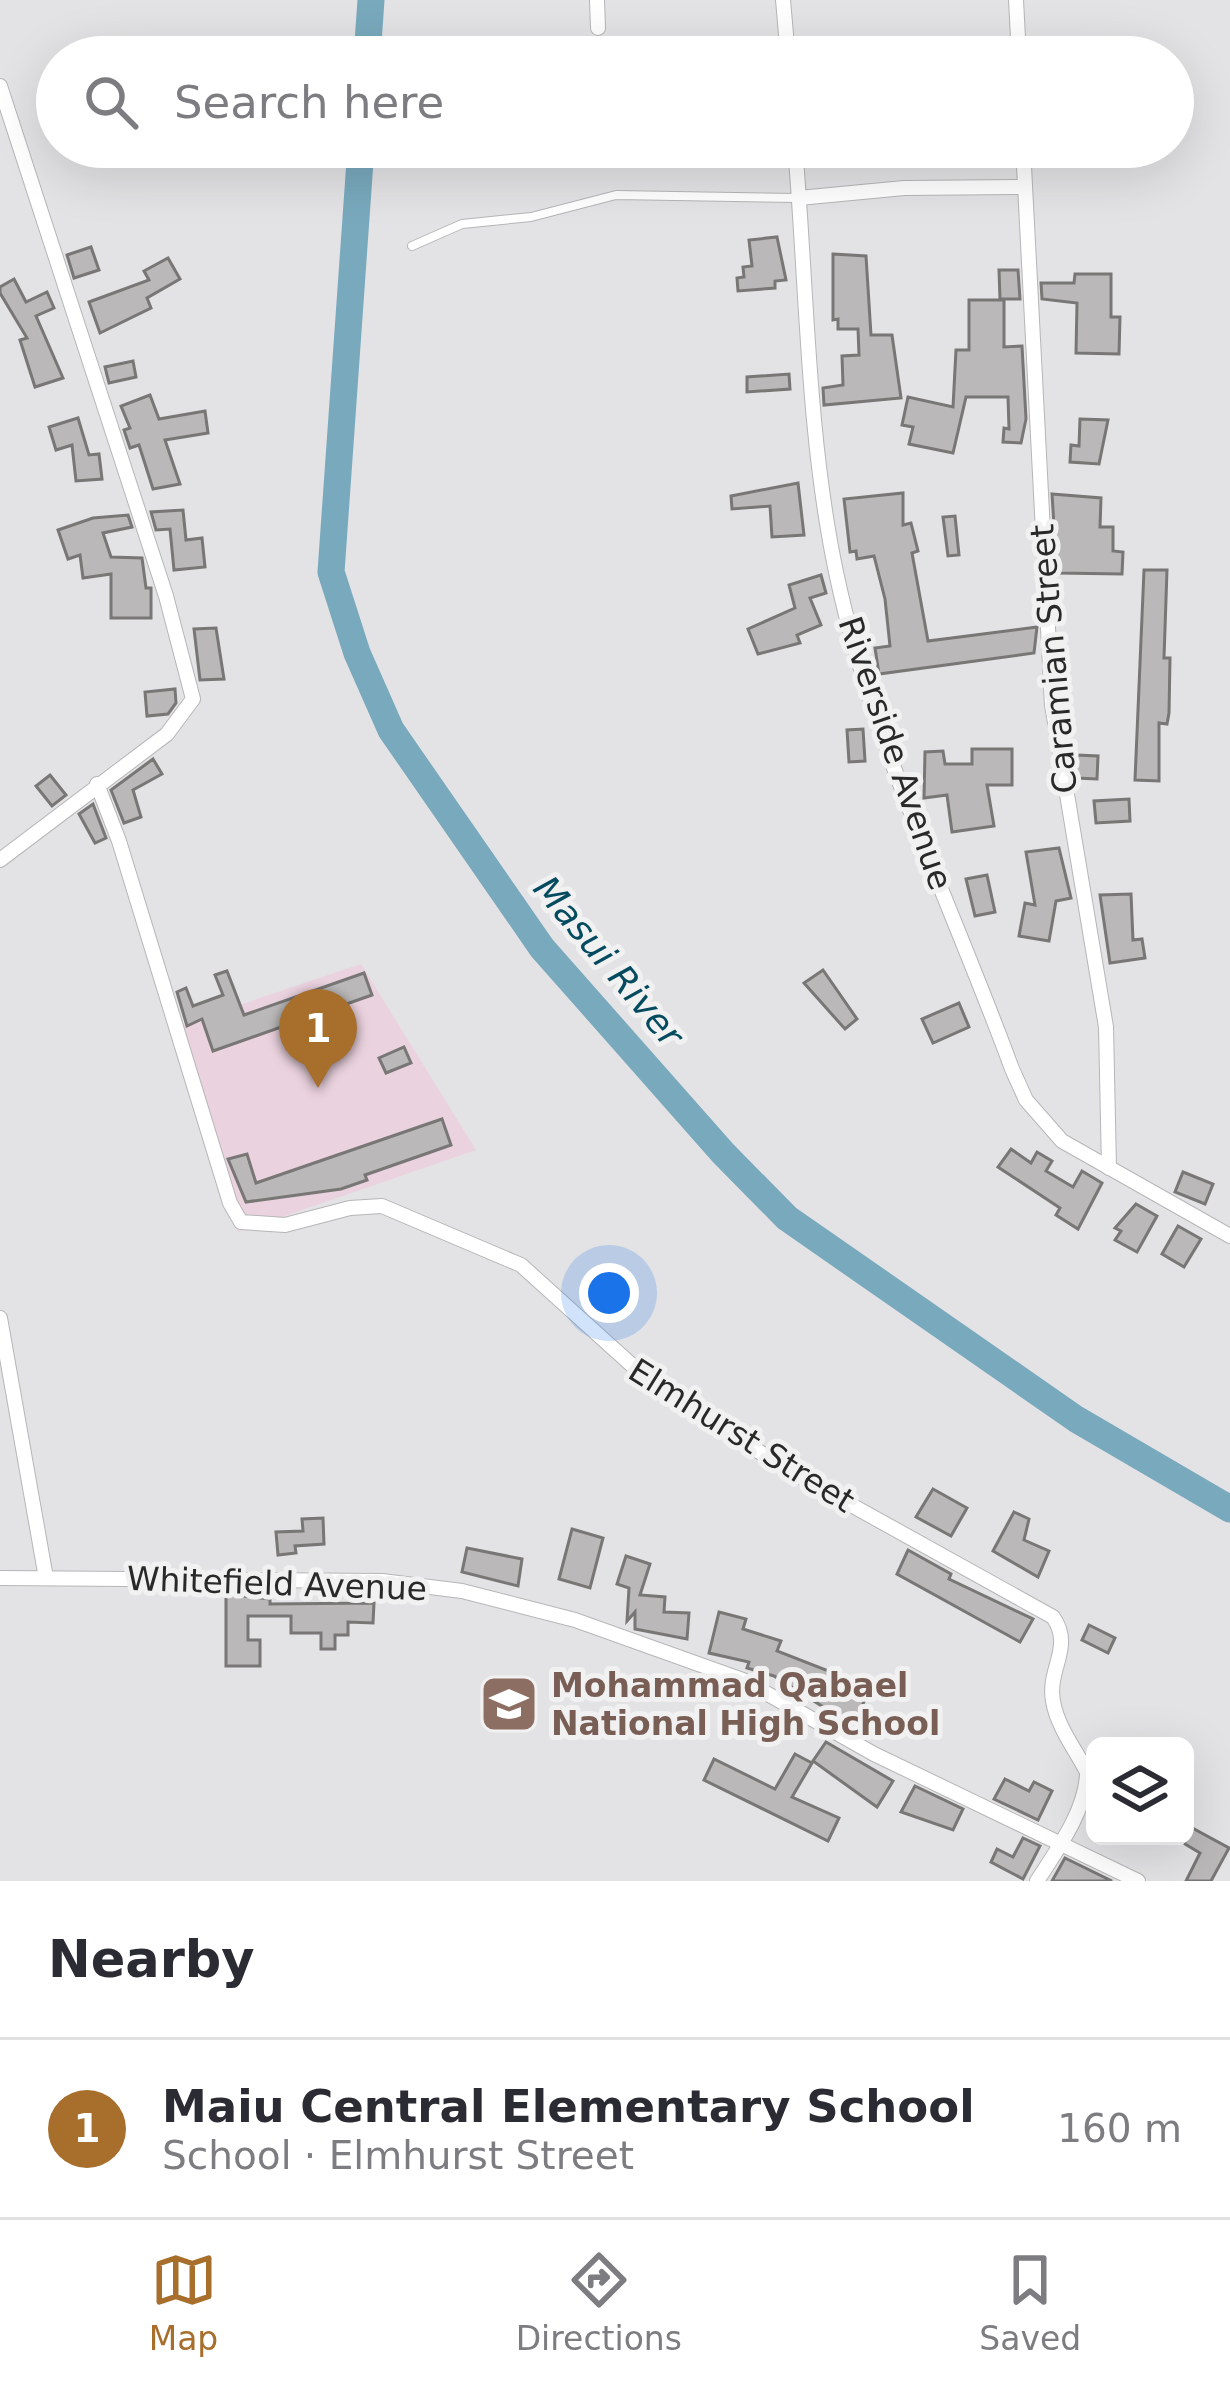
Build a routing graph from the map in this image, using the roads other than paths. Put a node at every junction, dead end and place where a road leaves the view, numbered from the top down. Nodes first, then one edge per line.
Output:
1 (597, 0) edge
2 (783, 0) edge
3 (1016, 0) edge
4 (598, 28) dead end
5 (786, 36) edge
6 (1018, 36) edge
7 (0, 86) edge
8 (797, 168) edge
9 (1024, 168) edge
10 (1025, 188) junction
11 (799, 198) junction
12 (412, 246) dead end
13 (97, 784) junction
14 (0, 860) edge
15 (1109, 1168) junction
16 (1230, 1236) edge
17 (0, 1318) edge
18 (0, 1578) edge
19 (46, 1578) junction
20 (1061, 1844) junction
21 (1037, 1881) edge
22 (1138, 1881) edge

1 - 4 street
2 - 5 street
3 - 6 street
7 - 13 street
8 - 11 street, Riverside Avenue
9 - 10 street, Caramian Street
10 - 11 street
10 - 15 street, Caramian Street
11 - 12 lane
11 - 15 street, Riverside Avenue
13 - 14 street
13 - 20 street, Elmhurst Street
15 - 16 street, Riverside Avenue
17 - 19 street
18 - 19 street, Whitefield Avenue
19 - 20 street, Whitefield Avenue
20 - 21 street
20 - 22 street, Whitefield Avenue

